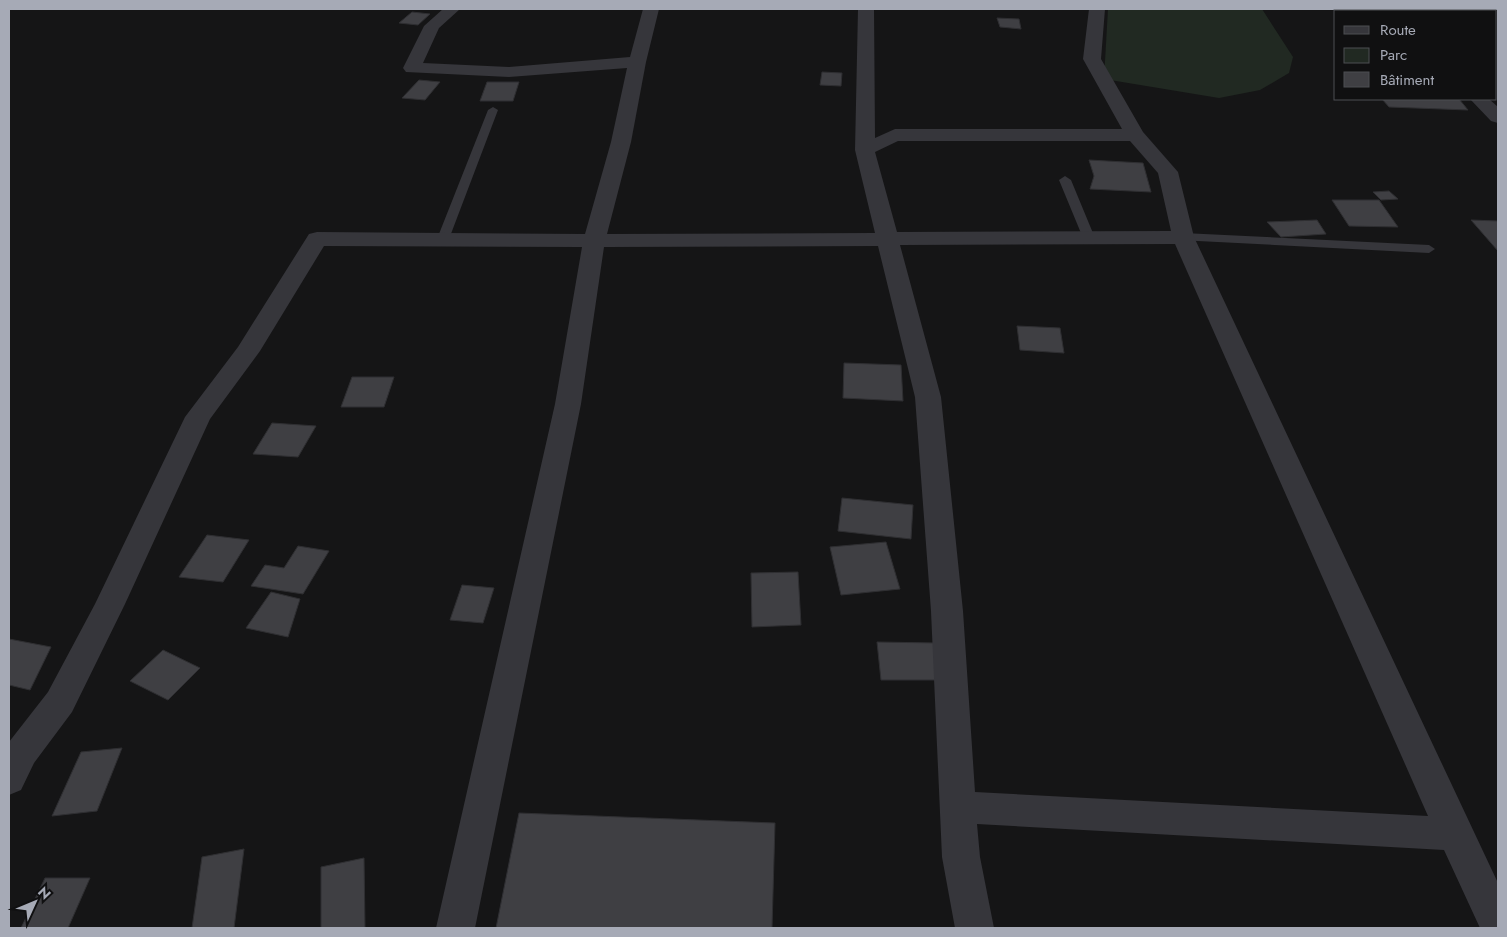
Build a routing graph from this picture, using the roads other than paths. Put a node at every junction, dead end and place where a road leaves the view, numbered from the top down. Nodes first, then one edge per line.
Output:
1 (452, 9) edge
2 (651, 9) edge
3 (866, 9) edge
4 (1097, 9) edge
5 (637, 62) junction
6 (1480, 100) edge
7 (493, 110) dead end
8 (1498, 117) edge
9 (1134, 135) junction
10 (865, 150) junction
11 (1065, 180) dead end
12 (1184, 237) junction
13 (1089, 238) junction
14 (443, 239) junction
15 (889, 239) junction
16 (594, 241) junction
17 (1428, 248) dead end
18 (9, 779) edge
19 (958, 807) junction
20 (1455, 834) junction
21 (1498, 924) edge
22 (456, 928) edge
23 (974, 928) edge

1 - 5 street
2 - 5 street
3 - 10 street
4 - 9 street
5 - 16 street
6 - 8 street
7 - 14 lane
9 - 10 street
9 - 12 street
10 - 15 street
11 - 13 lane
12 - 13 street
12 - 17 lane
12 - 20 street
13 - 15 street
14 - 16 street
14 - 18 street
15 - 16 street
15 - 19 street
16 - 22 street
19 - 20 street
19 - 23 street
20 - 21 street

